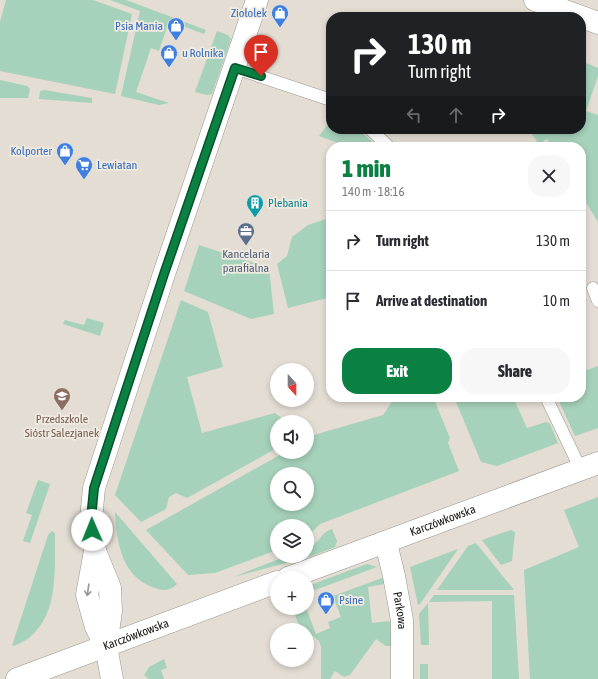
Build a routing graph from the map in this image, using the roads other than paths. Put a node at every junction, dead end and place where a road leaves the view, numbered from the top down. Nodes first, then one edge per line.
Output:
1 (257, 0) edge
2 (535, 0) edge
3 (568, 12) edge
4 (586, 19) edge
5 (598, 23) edge
6 (235, 68) junction
7 (326, 98) edge
8 (375, 134) edge
9 (384, 142) edge
10 (592, 288) dead end
11 (598, 301) edge
12 (549, 402) edge
13 (589, 466) edge
14 (386, 543) junction
15 (308, 571) edge
16 (270, 585) edge
17 (106, 646) junction
18 (16, 679) edge
19 (112, 679) edge
20 (402, 679) edge

1 - 6 street
2 - 3 street
4 - 5 street
6 - 7 lane
6 - 17 street
8 - 9 lane
10 - 11 lane
12 - 13 lane
13 - 14 street, Karczówkowska
14 - 15 street, Karczówkowska
14 - 20 street, Parkowa
16 - 17 street, Karczówkowska
17 - 18 street, Karczówkowska
17 - 19 street

